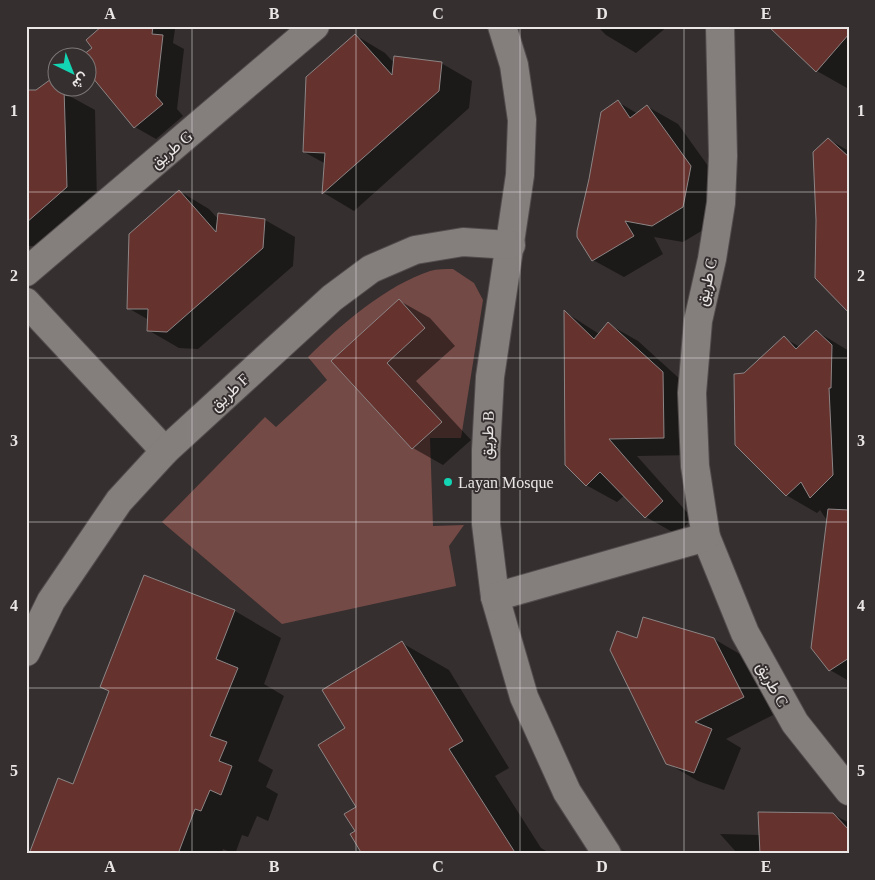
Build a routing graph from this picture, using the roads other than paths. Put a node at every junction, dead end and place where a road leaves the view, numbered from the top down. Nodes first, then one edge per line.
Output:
1 (314, 26) edge
2 (502, 26) edge
3 (720, 26) edge
4 (511, 245) junction
5 (26, 272) edge
6 (26, 302) edge
7 (165, 451) junction
8 (706, 537) junction
9 (495, 597) junction
10 (26, 652) edge
11 (849, 792) edge
12 (607, 854) edge

1 - 5 street, طريق G
2 - 4 street, طريق B
3 - 8 street, طريق C
4 - 7 street, طريق F
4 - 9 street, طريق B
6 - 7 street
7 - 10 street, طريق F
8 - 9 street
8 - 11 street, طريق C
9 - 12 street, طريق B

